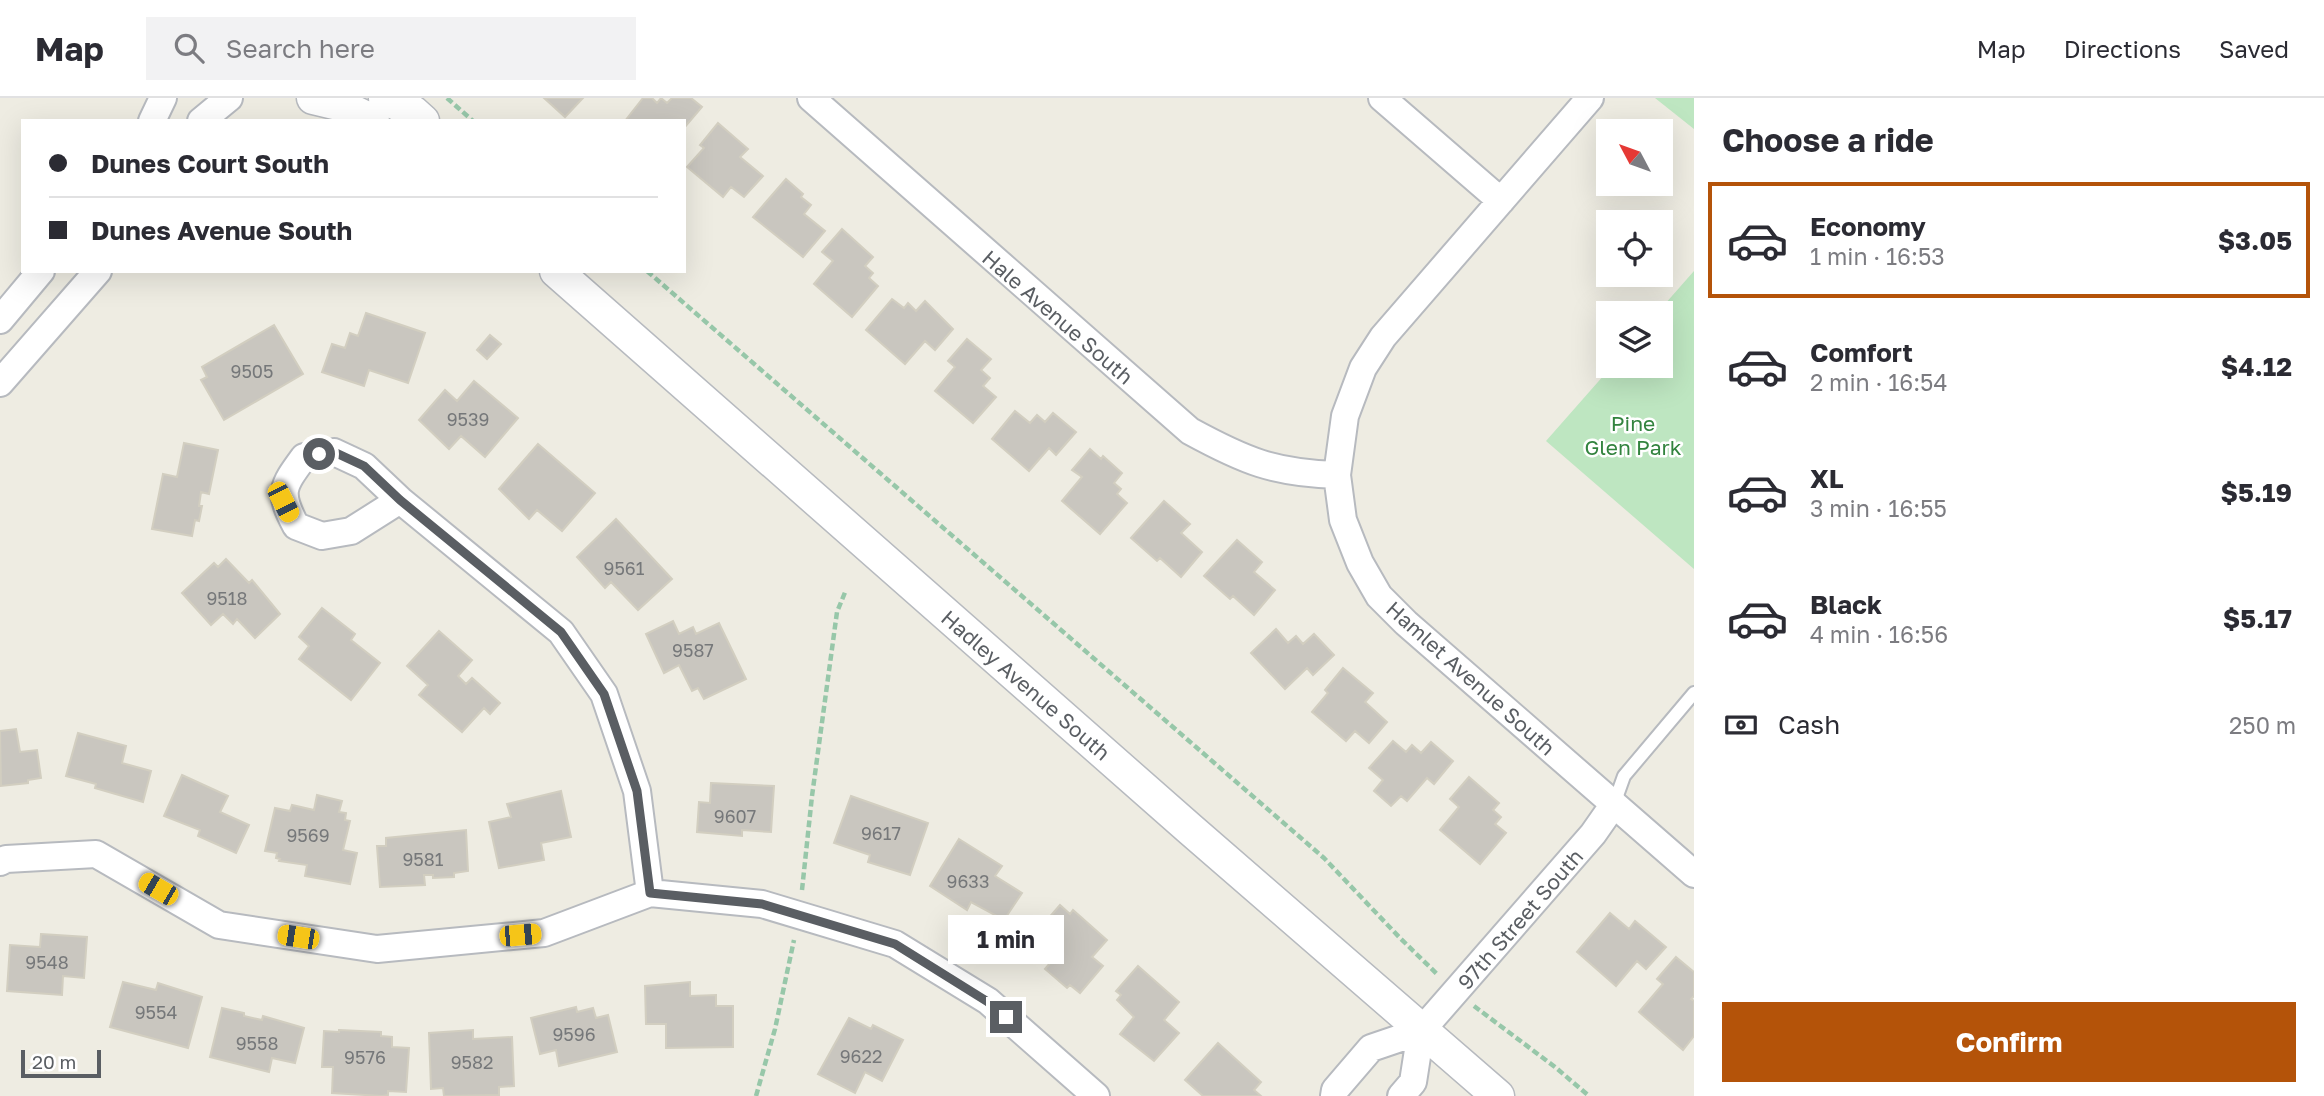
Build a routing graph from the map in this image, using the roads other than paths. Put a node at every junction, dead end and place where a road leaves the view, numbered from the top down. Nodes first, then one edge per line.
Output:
1 (163, 98) edge
2 (229, 98) edge
3 (313, 98) edge
4 (385, 98) edge
5 (811, 98) edge
6 (1382, 98) edge
7 (1590, 98) edge
8 (153, 119) edge
9 (203, 119) edge
10 (369, 119) edge
11 (421, 119) edge
12 (1501, 201) junction
13 (39, 273) edge
14 (96, 273) edge
15 (558, 273) edge
16 (0, 320) edge
17 (0, 383) edge
18 (1337, 475) junction
19 (400, 500) dead end
20 (1694, 693) edge
21 (1614, 804) junction
22 (0, 862) edge
23 (1694, 874) edge
24 (650, 893) junction
25 (1422, 1031) junction
26 (1096, 1096) edge
27 (1335, 1096) edge
28 (1401, 1096) edge
29 (1498, 1096) edge

1 - 8 street
2 - 9 street
3 - 10 street
4 - 11 street
5 - 18 street, Hale Avenue South
6 - 12 street
7 - 12 street, Hamlet Avenue South
12 - 18 street, Hamlet Avenue South
13 - 16 street
14 - 17 street
15 - 25 street, Hadley Avenue South
18 - 21 street, Hamlet Avenue South
19 - 24 street
20 - 21 lane
21 - 23 street, Hamlet Avenue South
21 - 25 street, 97th Street South
22 - 24 street
24 - 26 street
25 - 27 street, 97th Street South
25 - 28 street
25 - 29 street, Hadley Avenue South

